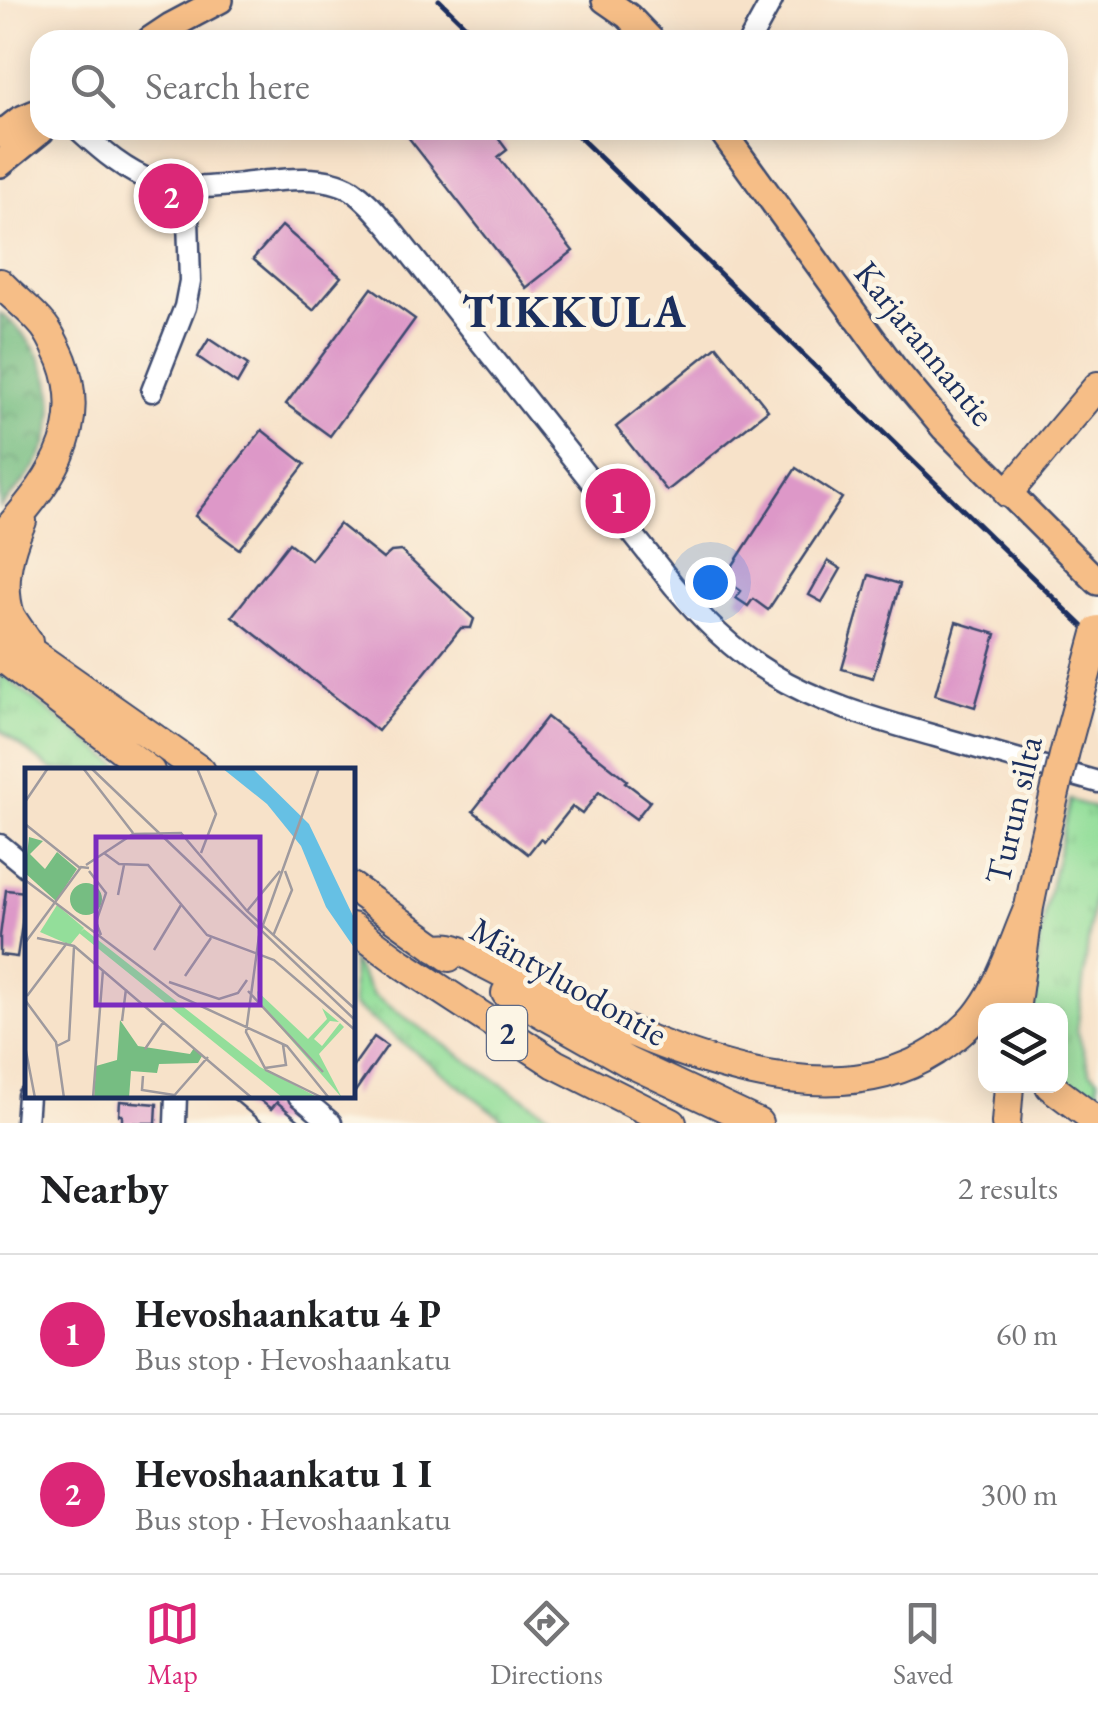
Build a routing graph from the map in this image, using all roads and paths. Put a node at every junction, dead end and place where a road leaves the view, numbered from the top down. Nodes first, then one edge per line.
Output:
1 (220, 0) edge
2 (605, 0) edge
3 (772, 0) edge
4 (165, 30) edge
5 (641, 30) edge
6 (756, 30) edge
7 (30, 115) edge
8 (0, 135) edge
9 (30, 140) edge
10 (92, 140) edge
11 (728, 140) edge
12 (0, 164) edge
13 (187, 187) junction
14 (2, 287) edge
15 (1098, 386) edge
16 (152, 391) dead end
17 (1008, 492) junction
18 (28, 506) junction
19 (0, 538) edge
20 (1098, 582) edge
21 (0, 630) edge
22 (1098, 630) edge
23 (36, 654) junction
24 (0, 656) edge
25 (147, 768) edge
26 (198, 768) edge
27 (1098, 782) edge
28 (0, 846) edge
29 (25, 866) edge
30 (355, 889) edge
31 (1028, 906) junction
32 (355, 928) edge
33 (436, 948) junction
34 (1016, 1003) edge
35 (1008, 1093) edge
36 (1059, 1093) edge
37 (28, 1098) edge
38 (176, 1098) edge
39 (301, 1098) edge
40 (1098, 1122) edge
41 (26, 1123) edge
42 (175, 1123) edge
43 (331, 1123) edge
44 (672, 1123) edge
45 (758, 1123) edge
46 (1006, 1123) edge

1 - 4 main road
2 - 5 main road
3 - 6 street
7 - 8 main road
9 - 12 main road
10 - 13 street
11 - 17 main road, Karjarannantie
13 - 16 street
13 - 27 street
14 - 18 highway
15 - 17 highway
17 - 20 main road, Karjarannantie
18 - 19 highway
18 - 23 highway
21 - 23 highway
22 - 31 highway, Turun silta, bridge
23 - 26 highway
24 - 25 highway
28 - 29 street
30 - 33 highway, Mäntyluodontie / 2
31 - 33 highway
31 - 34 highway, Turun silta
32 - 44 highway, Mäntyluodontie / 2
33 - 45 highway, Mäntyluodontie / 2
35 - 46 highway
36 - 40 highway
37 - 41 street
38 - 42 street
39 - 43 street

